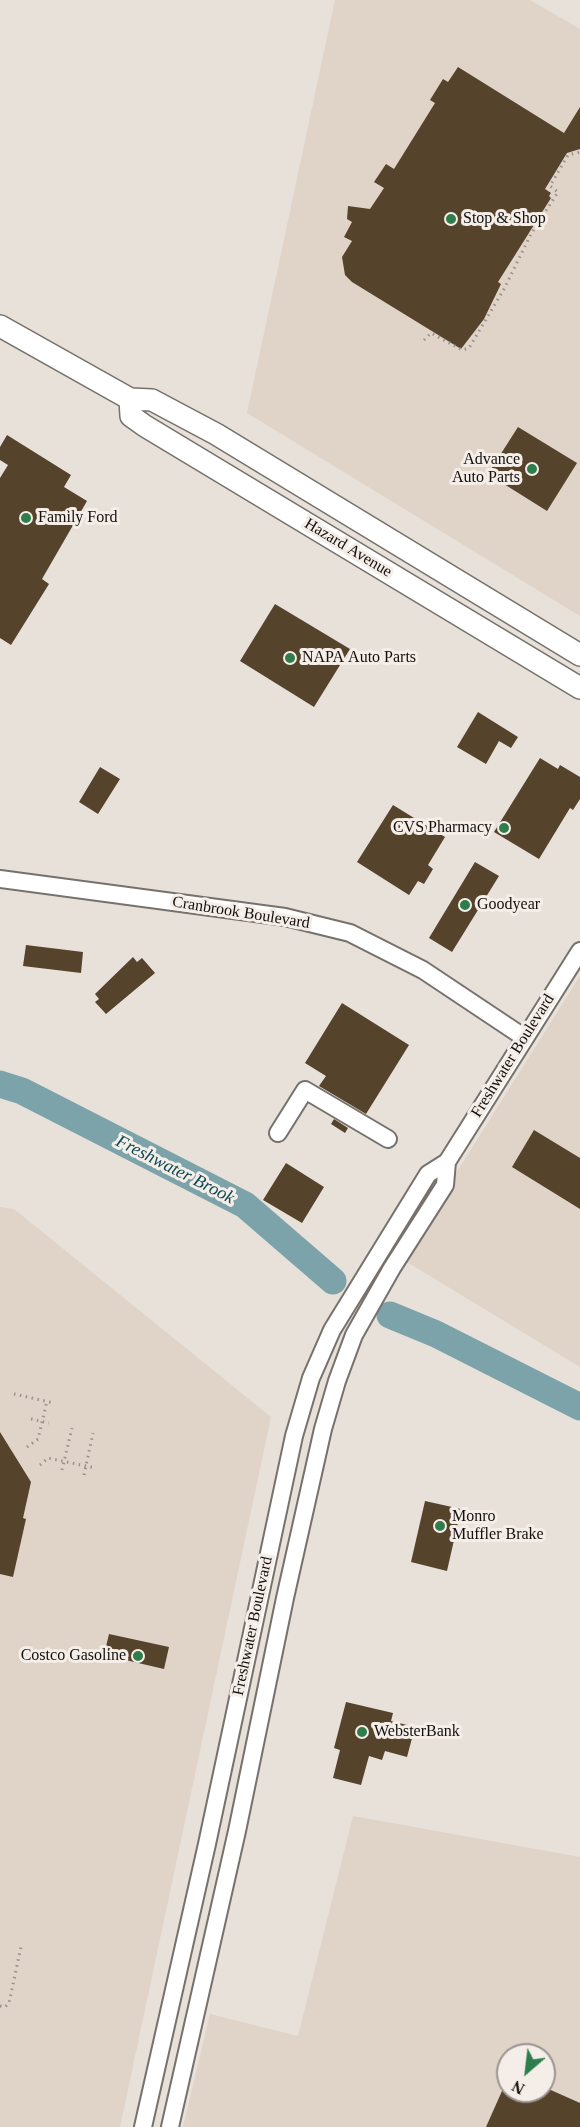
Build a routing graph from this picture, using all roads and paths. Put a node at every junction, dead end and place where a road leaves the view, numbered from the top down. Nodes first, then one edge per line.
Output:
1 (580, 152) edge
2 (0, 326) edge
3 (424, 340) dead end
4 (130, 399) junction
5 (286, 510) junction
6 (351, 515) junction
7 (580, 655) edge
8 (580, 688) edge
9 (0, 879) edge
10 (580, 951) edge
11 (525, 1038) junction
12 (278, 1133) dead end
13 (388, 1139) dead end
14 (447, 1162) junction
15 (14, 1394) dead end
16 (47, 1401) junction
17 (54, 1403) dead end
18 (31, 1419) dead end
19 (42, 1421) junction
20 (49, 1423) dead end
21 (72, 1428) dead end
22 (93, 1433) dead end
23 (27, 1447) dead end
24 (64, 1461) junction
25 (40, 1465) dead end
26 (86, 1466) junction
27 (95, 1468) dead end
28 (62, 1470) dead end
29 (84, 1475) dead end
30 (260, 1593) junction
31 (285, 1598) junction
32 (21, 1947) dead end
33 (0, 2006) edge
34 (165, 2025) junction
35 (191, 2032) junction
36 (143, 2127) edge
37 (170, 2127) edge

1 - 3 path
2 - 4 main road, Hazard Avenue
4 - 5 main road, Hazard Avenue
4 - 6 main road, Hazard Avenue
5 - 6 main road
5 - 8 main road, Hazard Avenue
6 - 7 main road, Hazard Avenue
9 - 11 street, Cranbrook Boulevard
10 - 11 street, Freshwater Boulevard
11 - 14 street, Freshwater Boulevard
12 - 13 street
14 - 30 street, Freshwater Boulevard
14 - 31 street, Freshwater Boulevard
15 - 16 path
16 - 17 path
16 - 19 path
18 - 19 path
19 - 20 path
19 - 23 path
21 - 24 path
22 - 26 path
24 - 25 path
24 - 26 path
24 - 28 path
26 - 27 path
26 - 29 path
30 - 31 street
30 - 34 street, Freshwater Boulevard
31 - 35 street, Freshwater Boulevard
32 - 33 path
34 - 35 street
34 - 36 street, Freshwater Boulevard
35 - 37 street, Freshwater Boulevard

